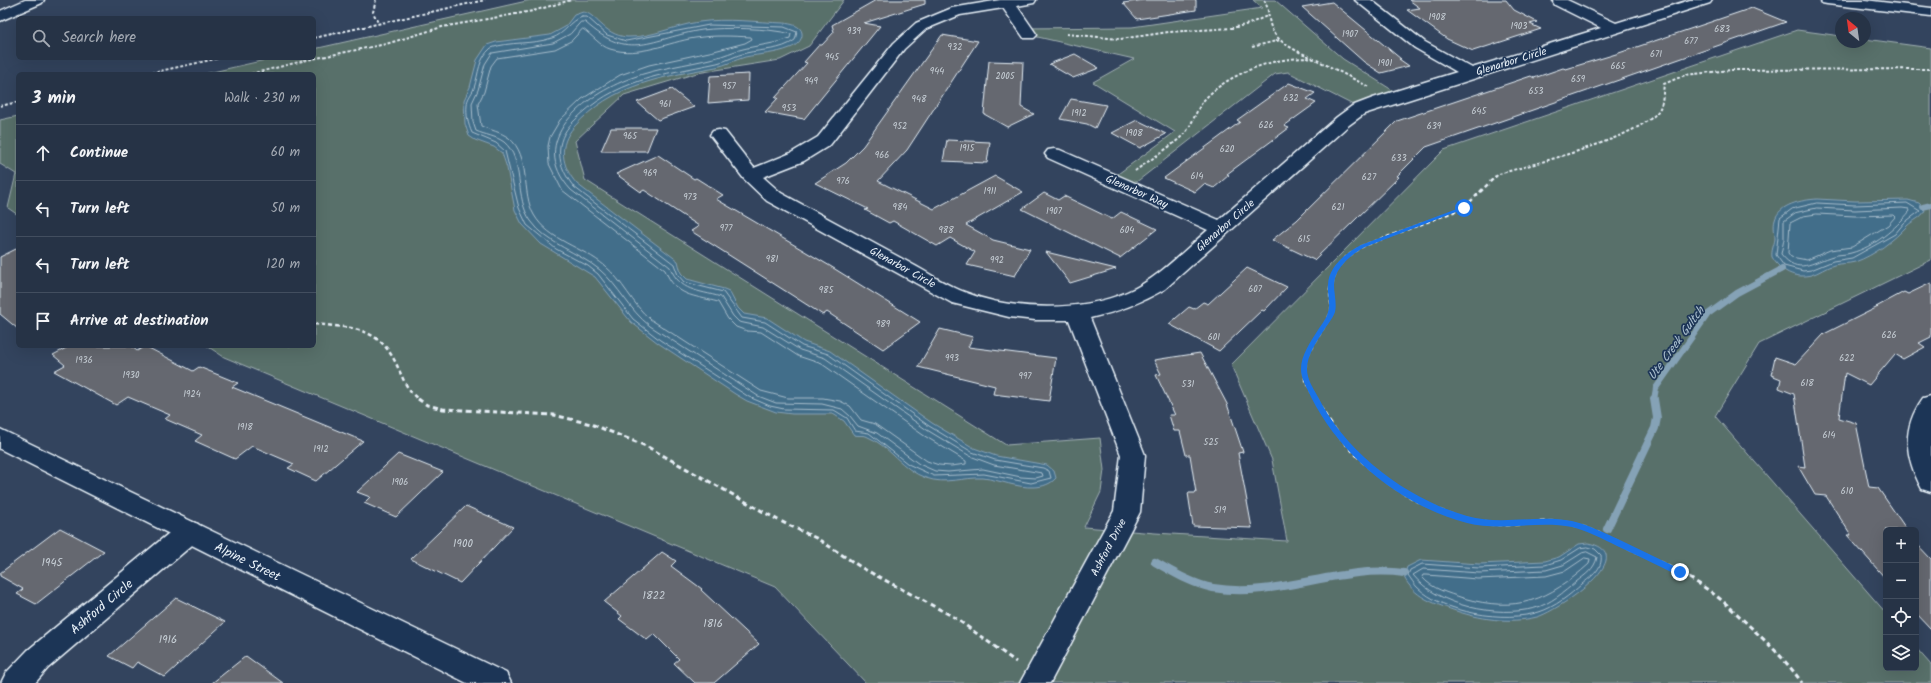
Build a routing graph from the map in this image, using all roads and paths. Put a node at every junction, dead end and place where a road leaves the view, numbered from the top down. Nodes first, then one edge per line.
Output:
1 (37, 0) edge
2 (376, 0) edge
3 (485, 0) edge
4 (571, 0) edge
5 (1029, 0) edge
6 (1264, 0) edge
7 (1362, 0) edge
8 (1704, 0) edge
9 (1827, 0) edge
10 (1560, 2) dead end
11 (1007, 3) junction
12 (1931, 12) edge
13 (1269, 15) junction
14 (0, 17) edge
15 (378, 24) junction
16 (1614, 28) junction
17 (1066, 34) dead end
18 (1029, 35) dead end
19 (316, 38) edge
20 (1281, 40) junction
21 (1252, 47) dead end
22 (316, 58) edge
23 (1313, 58) junction
24 (211, 60) edge
25 (308, 60) edge
26 (1931, 69) edge
27 (155, 72) edge
28 (259, 72) edge
29 (1470, 73) junction
30 (1376, 89) dead end
31 (16, 102) edge
32 (0, 106) edge
33 (719, 135) dead end
34 (1054, 154) dead end
35 (1134, 172) dead end
36 (750, 175) junction
37 (1220, 228) junction
38 (1077, 313) junction
39 (316, 324) edge
40 (1931, 404) edge
41 (0, 438) edge
42 (1931, 482) edge
43 (189, 532) junction
44 (1016, 662) dead end
45 (16, 683) edge
46 (496, 683) edge
47 (1035, 683) edge
48 (1802, 683) edge

1 - 14 street
2 - 15 path
3 - 15 path
4 - 22 path
5 - 11 street
6 - 13 path
7 - 29 street
8 - 16 street, Glenarbor Circle
9 - 12 street
10 - 16 street
11 - 18 street
11 - 36 street
13 - 17 path
13 - 20 path
15 - 19 path
16 - 29 street, Glenarbor Circle
20 - 21 path
20 - 23 path
23 - 30 path
23 - 35 path
24 - 27 path
25 - 28 path
26 - 48 path
29 - 37 street, Glenarbor Circle
31 - 32 path
33 - 36 street, Glenarbor Circle
34 - 37 street, Glenarbor Way
36 - 38 street, Glenarbor Circle
37 - 38 street, Glenarbor Circle
38 - 47 street, Ashford Drive
39 - 44 path
40 - 42 street
41 - 43 street, Alpine Street
43 - 45 street, Ashford Circle
43 - 46 street, Alpine Street

